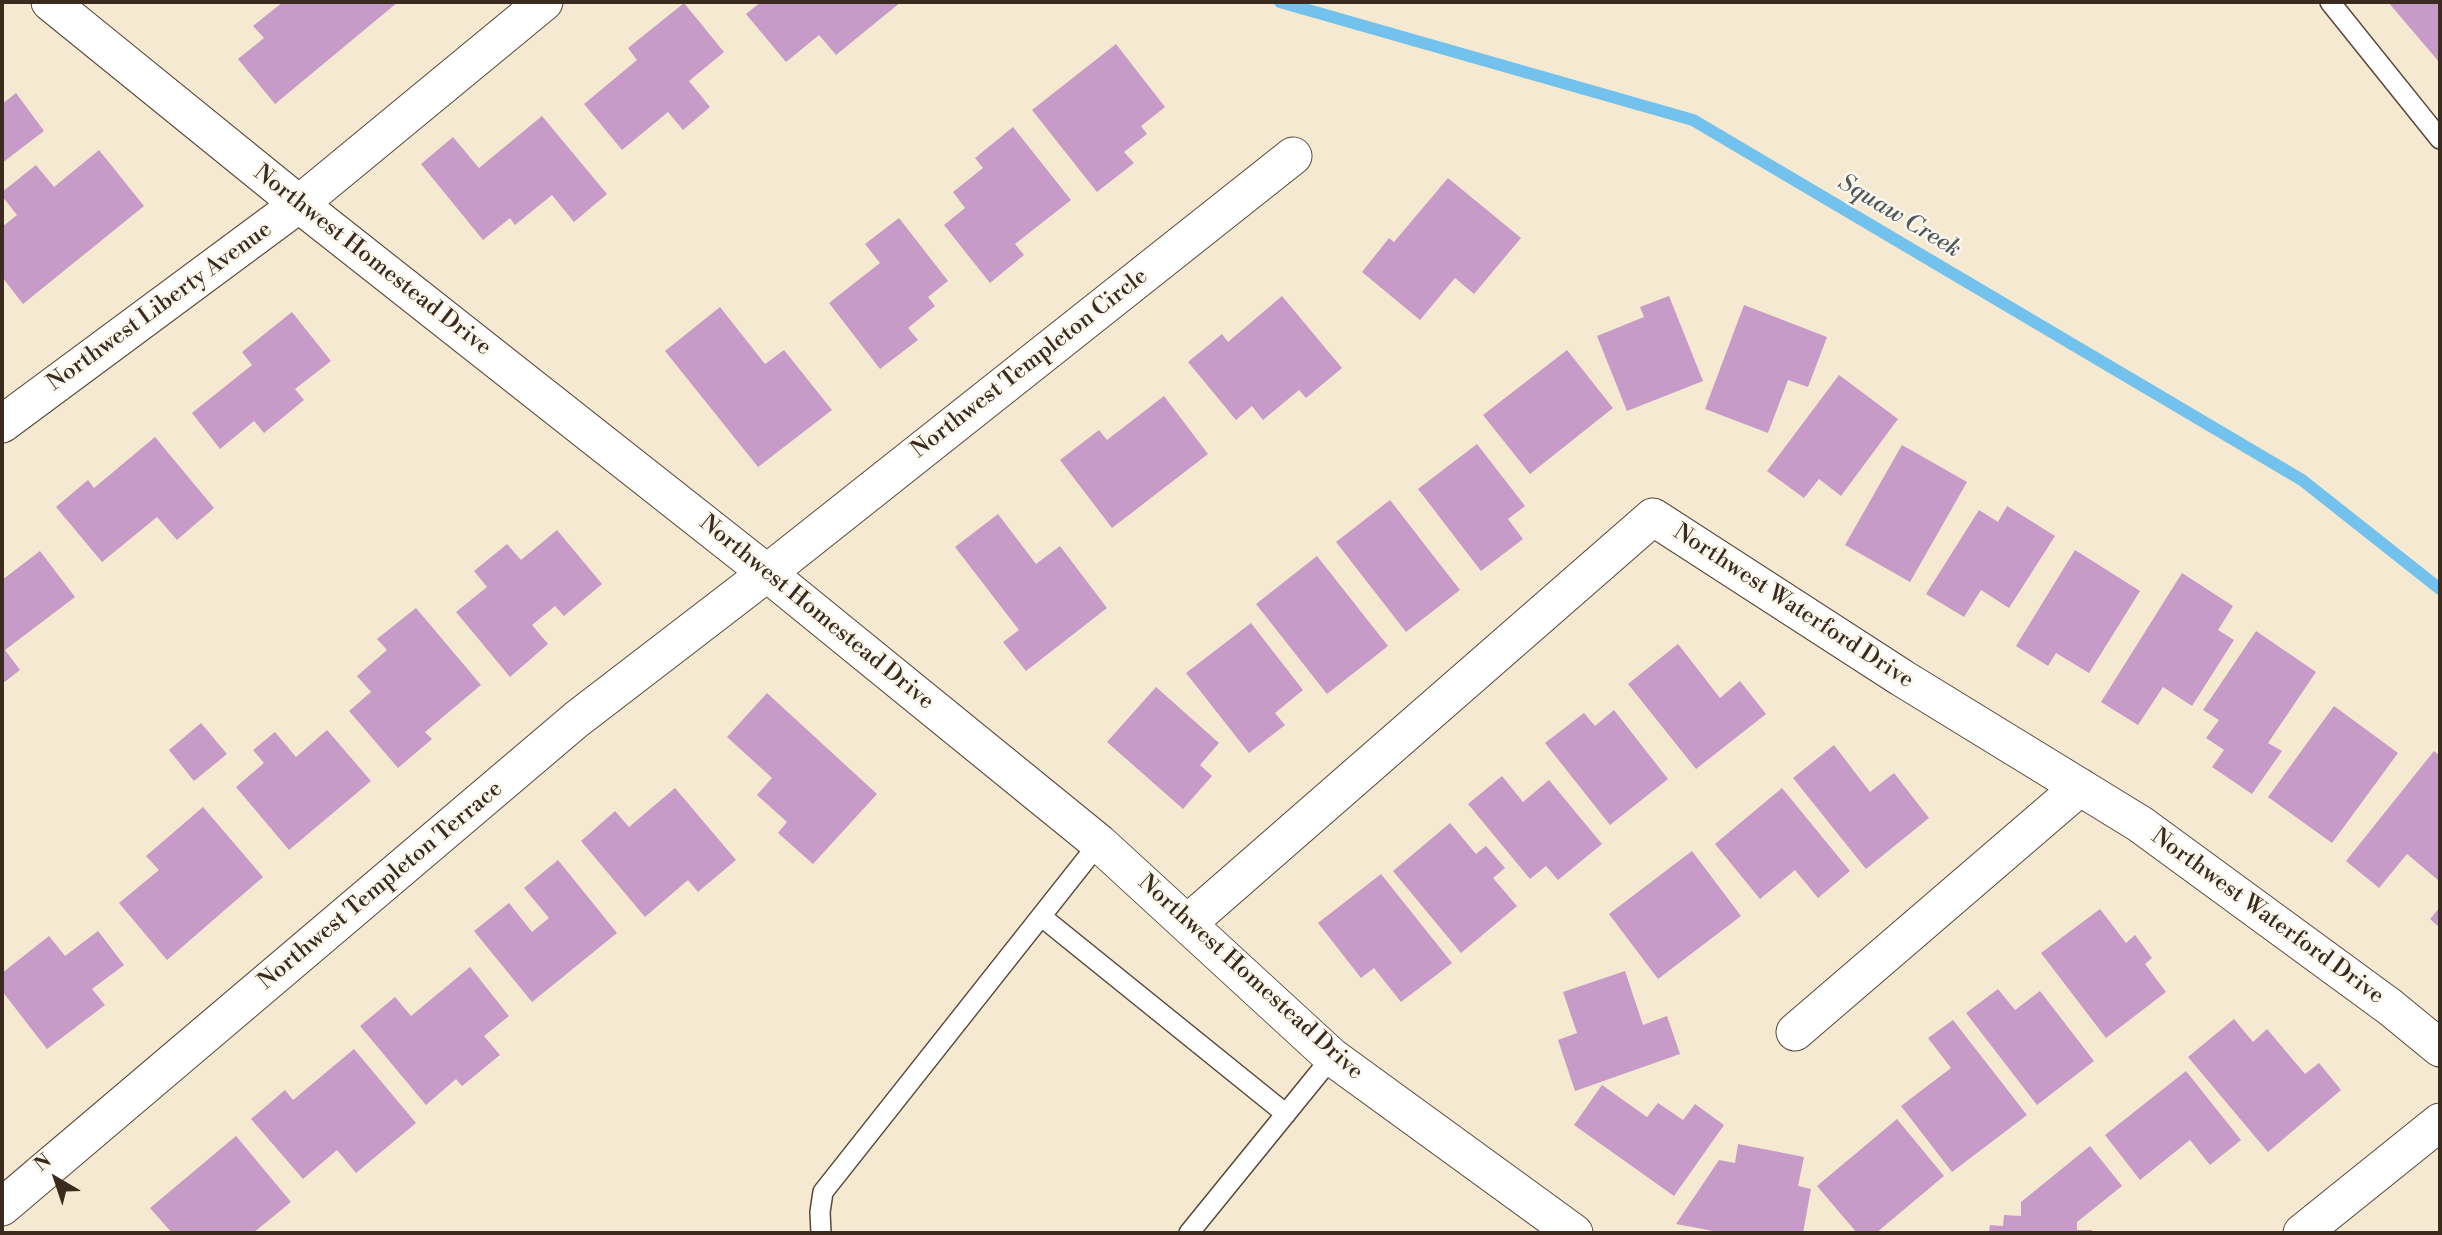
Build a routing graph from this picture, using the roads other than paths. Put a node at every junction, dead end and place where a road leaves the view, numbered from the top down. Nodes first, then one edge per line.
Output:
1 (50, 2) edge
2 (544, 2) edge
3 (2330, 2) edge
4 (2440, 139) edge
5 (1293, 156) dead end
6 (299, 204) junction
7 (2, 424) edge
8 (767, 572) junction
9 (2080, 787) junction
10 (1099, 844) junction
11 (1042, 917) junction
12 (1188, 923) junction
13 (1795, 1032) dead end
14 (2440, 1048) edge
15 (1332, 1057) junction
16 (1286, 1114) junction
17 (2440, 1122) edge
18 (2, 1208) edge
19 (821, 1233) edge
20 (1189, 1233) edge
21 (1574, 1233) edge
22 (2302, 1233) edge

1 - 6 street, Northwest Homestead Drive
2 - 6 street, Northwest Liberty Avenue
3 - 4 lane
5 - 8 street, Northwest Templeton Circle
6 - 7 street, Northwest Liberty Avenue
6 - 8 street, Northwest Homestead Drive
8 - 10 street, Northwest Homestead Drive
8 - 18 street, Northwest Templeton Terrace
9 - 12 street, Northwest Waterford Drive
9 - 13 street
9 - 14 street, Northwest Waterford Drive
10 - 11 lane
10 - 12 street, Northwest Homestead Drive
11 - 16 lane
11 - 19 lane
12 - 15 street, Northwest Homestead Drive
15 - 16 lane
15 - 21 street, Northwest Homestead Drive
16 - 20 lane
17 - 22 street

